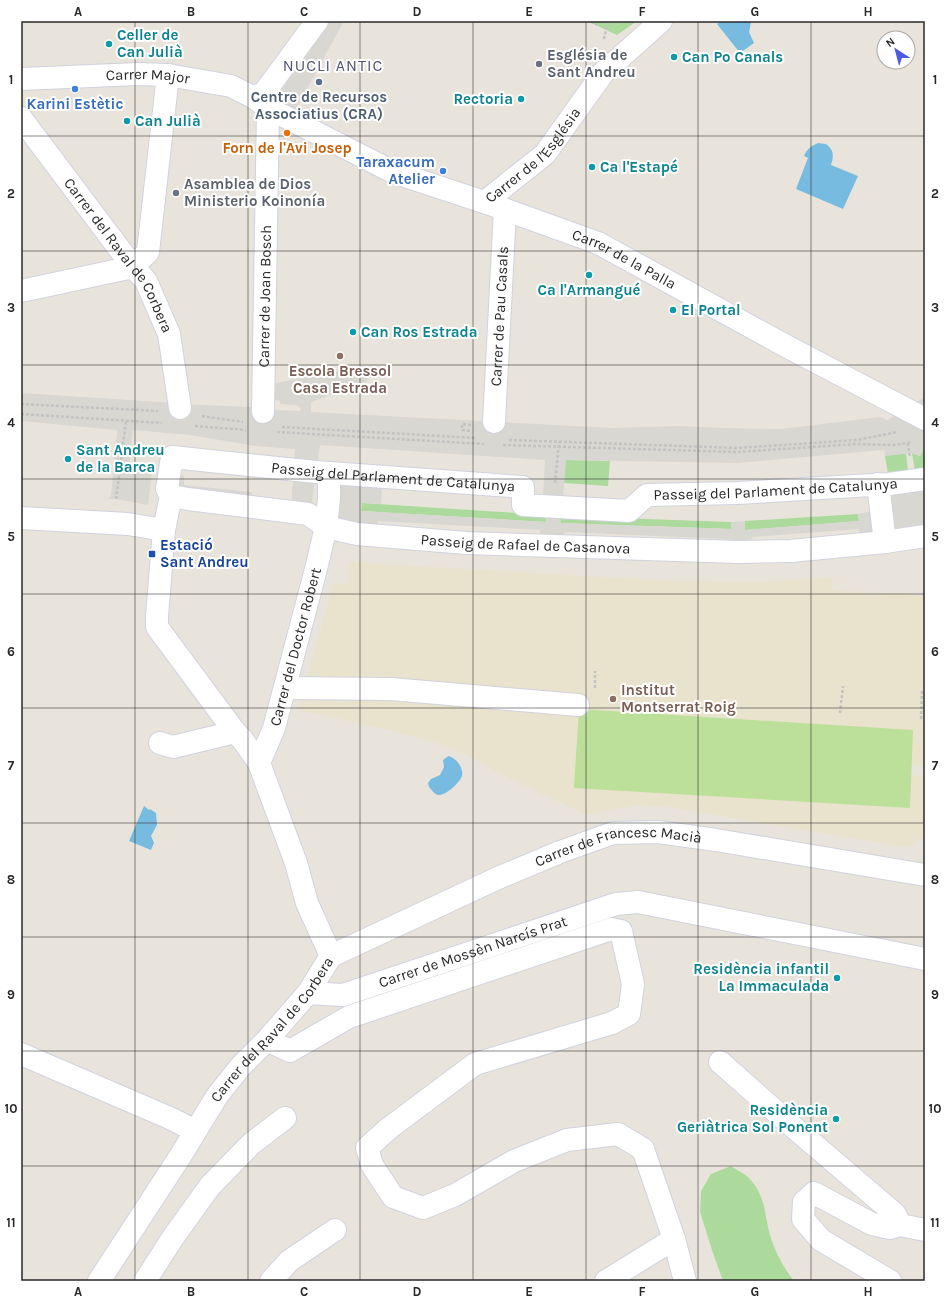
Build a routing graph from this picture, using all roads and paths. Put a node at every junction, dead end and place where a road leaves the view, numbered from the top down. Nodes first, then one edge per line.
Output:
1 (317, 21) edge
2 (591, 21) edge
3 (608, 21) edge
4 (661, 21) edge
5 (597, 25) dead end
6 (606, 28) dead end
7 (168, 75) junction
8 (21, 79) edge
9 (262, 99) junction
10 (21, 118) edge
11 (496, 207) junction
12 (133, 267) junction
13 (21, 291) edge
14 (180, 408) dead end
15 (263, 412) dead end
16 (925, 419) edge
17 (126, 421) dead end
18 (494, 422) dead end
19 (559, 442) dead end
20 (172, 458) joint
21 (329, 473) junction
22 (925, 479) edge
23 (878, 484) junction
24 (554, 485) dead end
25 (171, 496) junction
26 (116, 499) dead end
27 (21, 518) edge
28 (326, 527) junction
29 (164, 530) junction
30 (925, 536) edge
31 (885, 542) junction
32 (595, 671) dead end
33 (843, 686) dead end
34 (285, 688) junction
35 (922, 689) dead end
36 (586, 699) joint
37 (840, 713) dead end
38 (920, 719) dead end
39 (271, 735) junction
40 (238, 736) junction
41 (160, 743) dead end
42 (258, 763) junction
43 (925, 875) edge
44 (331, 956) junction
45 (925, 959) edge
46 (308, 993) junction
47 (267, 1040) junction
48 (21, 1054) edge
49 (720, 1062) dead end
50 (285, 1118) dead end
51 (195, 1131) junction
52 (900, 1225) junction
53 (335, 1230) dead end
54 (925, 1230) edge
55 (674, 1239) junction
56 (99, 1281) edge
57 (145, 1281) edge
58 (271, 1281) edge
59 (606, 1281) edge
60 (686, 1281) edge
61 (890, 1281) edge

1 - 9 street
2 - 5 path
3 - 6 path
4 - 11 street, Carrer de l'Església
7 - 8 street, Carrer Major
7 - 9 street, Carrer Major
7 - 12 street
9 - 11 street, Carrer de l'Església
9 - 15 street, Carrer de Joan Bosch
10 - 12 street, Carrer del Raval de Corbera
11 - 16 street, Carrer de la Palla
11 - 18 street, Carrer de Pau Casals
12 - 13 street
12 - 14 street, Carrer del Raval de Corbera
17 - 26 path
19 - 24 path
20 - 21 street, Passeig del Parlament de Catalunya
20 - 25 street, Carrer del Raval de Corbera
21 - 23 street, Passeig del Parlament de Catalunya
21 - 28 street
22 - 23 street, Passeig del Parlament de Catalunya
23 - 31 street
25 - 28 street, Passeig de Rafael de Casanova
25 - 29 street, Carrer del Raval de Corbera
27 - 29 street
28 - 31 street, Passeig de Rafael de Casanova
28 - 34 street, Carrer del Doctor Robert
29 - 40 street, Carrer del Raval de Corbera
30 - 31 street, Passeig de Rafael de Casanova
32 - 36 path
33 - 37 path
34 - 36 street
34 - 39 street, Carrer del Doctor Robert
35 - 38 path
39 - 40 street
39 - 42 street, Carrer del Doctor Robert
40 - 41 street
40 - 42 street, Carrer del Raval de Corbera
42 - 44 street, Carrer del Raval de Corbera
43 - 44 street, Carrer de Francesc Macià
44 - 46 street, Carrer del Raval de Corbera
45 - 46 street, Carrer de Mossèn Narcís Prat
46 - 47 street, Carrer del Raval de Corbera
47 - 51 street, Carrer del Raval de Corbera
47 - 55 street
48 - 51 street
49 - 52 street
50 - 57 street
51 - 56 street, Carrer del Raval de Corbera
52 - 54 street
52 - 61 street
53 - 58 street
55 - 59 street
55 - 60 street

